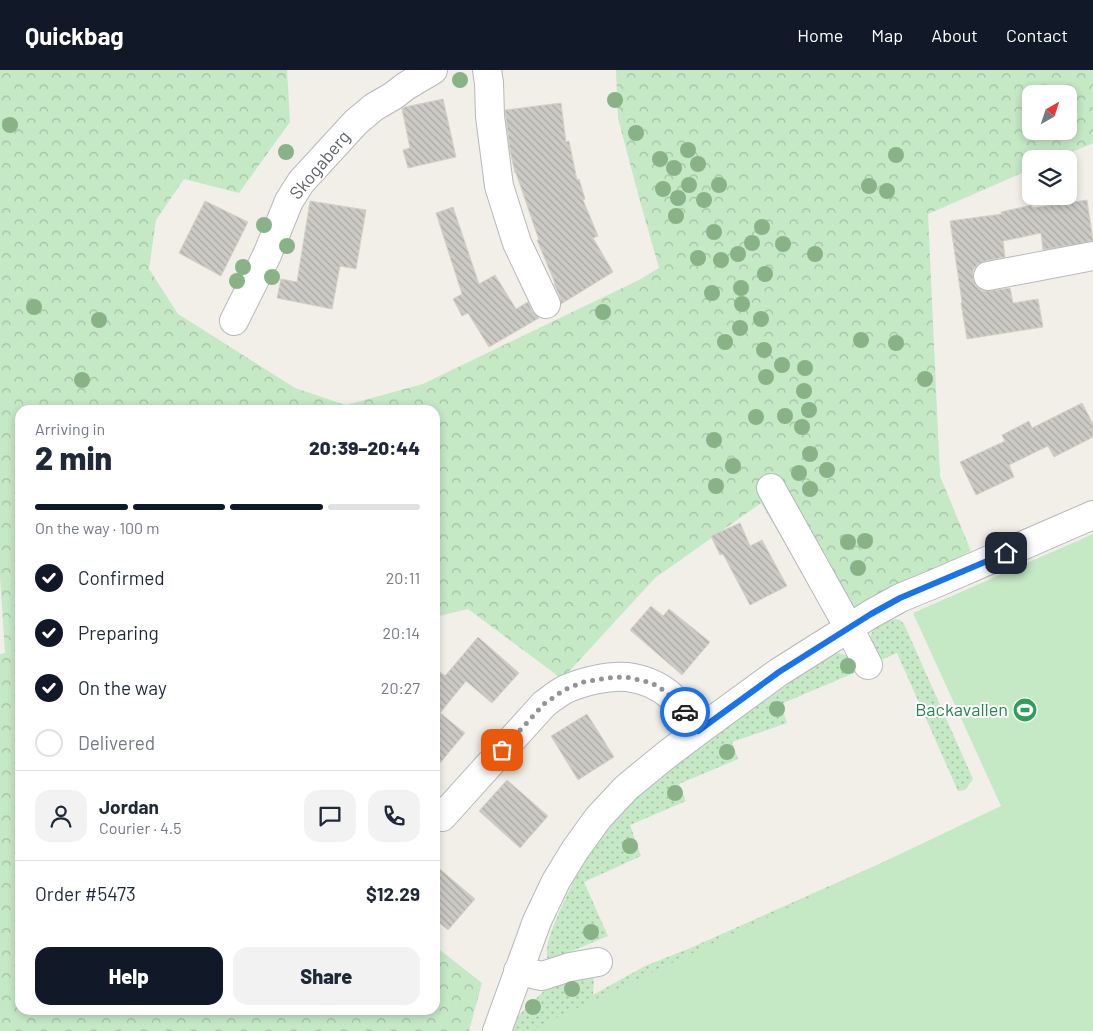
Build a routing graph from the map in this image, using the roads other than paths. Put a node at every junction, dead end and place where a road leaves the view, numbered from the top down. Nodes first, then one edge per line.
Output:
1 (433, 70) edge
2 (487, 70) edge
3 (1093, 256) edge
4 (988, 276) dead end
5 (546, 304) dead end
6 (234, 321) dead end
7 (771, 488) dead end
8 (1093, 515) edge
9 (849, 628) junction
10 (868, 665) dead end
11 (698, 731) junction
12 (440, 815) edge
13 (598, 962) dead end
14 (518, 971) junction
15 (497, 1031) edge

1 - 6 street, Skogaberg
2 - 5 street
3 - 4 street
7 - 9 street
8 - 9 street
9 - 10 street
9 - 11 street
11 - 12 street
11 - 14 street
13 - 14 street
14 - 15 street

